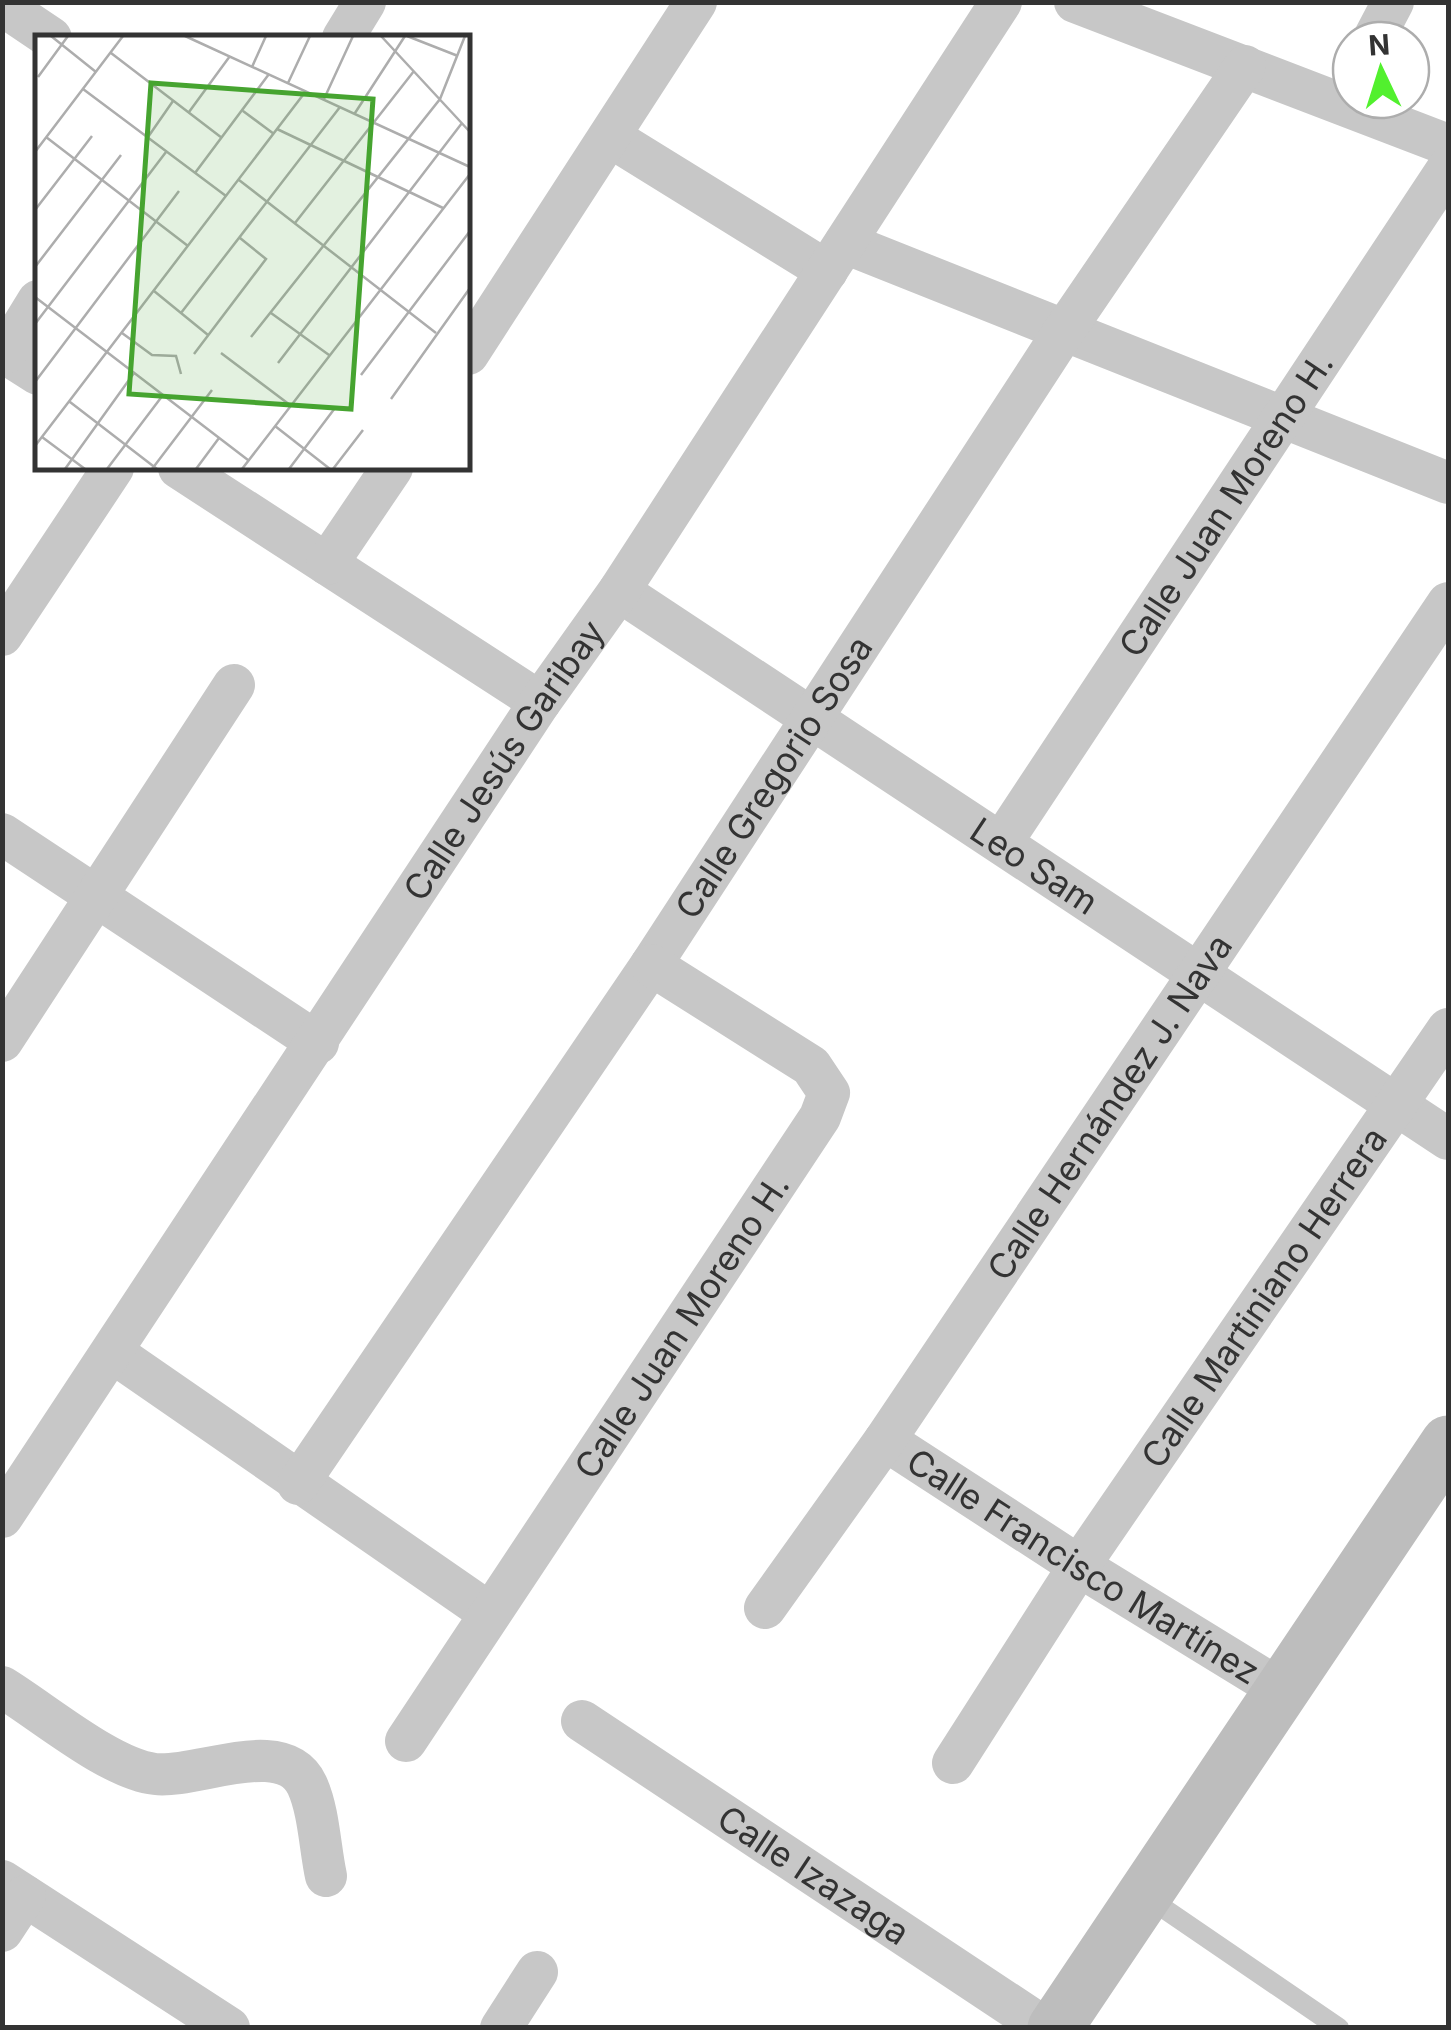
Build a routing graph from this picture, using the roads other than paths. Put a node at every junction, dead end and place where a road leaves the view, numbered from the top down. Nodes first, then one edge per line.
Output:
1 (365, 2) edge
2 (696, 2) edge
3 (1000, 2) edge
4 (1075, 2) edge
5 (2, 5) edge
6 (1139, 13) edge
7 (47, 35) edge
8 (345, 35) edge
9 (1245, 66) junction
10 (1331, 88) edge
11 (1400, 120) edge
12 (612, 138) junction
13 (1448, 145) edge
14 (1448, 168) edge
15 (836, 257) junction
16 (35, 309) edge
17 (475, 328) edge
18 (1064, 331) junction
19 (15, 360) edge
20 (1283, 418) junction
21 (111, 470) edge
22 (182, 470) edge
23 (391, 470) edge
24 (1448, 483) edge
25 (328, 564) junction
26 (620, 592) junction
27 (1448, 603) edge
28 (2, 635) edge
29 (234, 685) dead end
30 (540, 702) junction
31 (809, 718) junction
32 (2, 834) edge
33 (1002, 842) junction
34 (94, 897) junction
35 (651, 966) junction
36 (1200, 974) junction
37 (1448, 1029) edge
38 (2, 1041) edge
39 (318, 1044) junction
40 (1398, 1106) junction
41 (1448, 1140) edge
42 (112, 1352) junction
43 (884, 1440) junction
44 (1448, 1443) edge
45 (298, 1484) junction
46 (2, 1517) edge
47 (1079, 1566) junction
48 (765, 1608) dead end
49 (488, 1612) junction
50 (2, 1687) edge
51 (1283, 1690) junction
52 (582, 1721) dead end
53 (406, 1741) dead end
54 (952, 1763) dead end
55 (326, 1876) dead end
56 (1148, 1897) junction
57 (10, 1902) edge
58 (536, 1972) dead end
59 (223, 2026) edge
60 (501, 2028) edge
61 (1046, 2028) edge
62 (1055, 2028) edge
63 (1340, 2028) edge

1 - 8 street
2 - 12 street
3 - 15 street, Calle Jesús Garibay
4 - 6 street
5 - 7 street
6 - 9 street
9 - 10 street
9 - 18 street, Calle Gregorio Sosa
11 - 13 street
12 - 15 street
12 - 17 street
14 - 20 street, Calle Juan Moreno H.
15 - 18 street
15 - 26 street, Calle Jesús Garibay
16 - 19 street
18 - 20 street
18 - 31 street, Calle Gregorio Sosa
20 - 24 street
20 - 33 street, Calle Juan Moreno H.
21 - 28 street
22 - 25 street
23 - 25 street
25 - 30 street
26 - 30 street, Calle Jesús Garibay
26 - 31 street, Leo Sam
27 - 36 street, Calle Hernández J. Nava
29 - 34 street
30 - 39 street, Calle Jesús Garibay
31 - 33 street, Leo Sam
31 - 35 street, Calle Gregorio Sosa
32 - 34 street
33 - 36 street, Leo Sam
34 - 38 street
34 - 39 street
35 - 45 street, Calle Gregorio Sosa
35 - 49 street, Calle Juan Moreno H.
36 - 40 street, Leo Sam
36 - 43 street, Calle Hernández J. Nava
37 - 40 street, Calle Martiniano Herrera
39 - 42 street, Calle Jesús Garibay
40 - 41 street, Leo Sam
40 - 47 street, Calle Martiniano Herrera
42 - 45 street
42 - 46 street, Calle Jesús Garibay
43 - 47 street, Calle Francisco Martínez
43 - 48 street, Calle Hernández J. Nava
44 - 51 street
45 - 49 street
47 - 51 street, Calle Francisco Martínez
47 - 54 street, Calle Martiniano Herrera
49 - 53 street, Calle Juan Moreno H.
50 - 55 street
51 - 56 street
52 - 61 street, Calle Izazaga
56 - 62 street
56 - 63 lane
57 - 59 street
58 - 60 street

